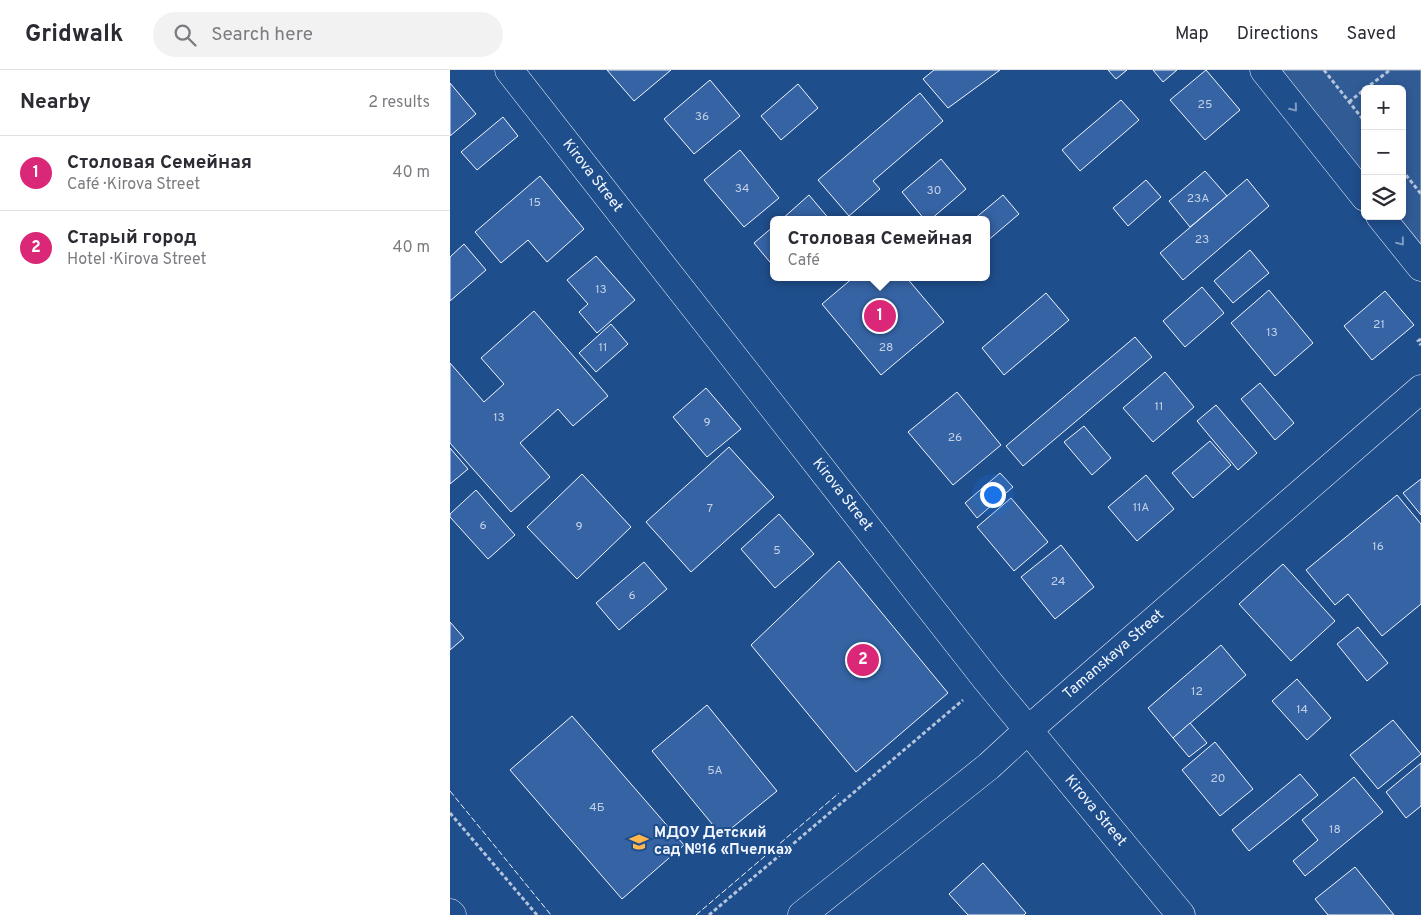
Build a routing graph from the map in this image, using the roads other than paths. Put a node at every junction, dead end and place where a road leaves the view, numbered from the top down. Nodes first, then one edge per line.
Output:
1 (509, 70) edge
2 (1264, 70) edge
3 (1361, 192) edge
4 (1383, 220) edge
5 (1421, 267) edge
6 (1421, 389) edge
7 (1028, 730) junction
8 (802, 915) edge
9 (1180, 915) edge

1 - 7 street, Kirova Street
2 -> 3 street
4 -> 5 street
6 - 7 street, Tamanskaya Street
7 - 8 street, Tamanskaya Street
7 - 9 street, Kirova Street

